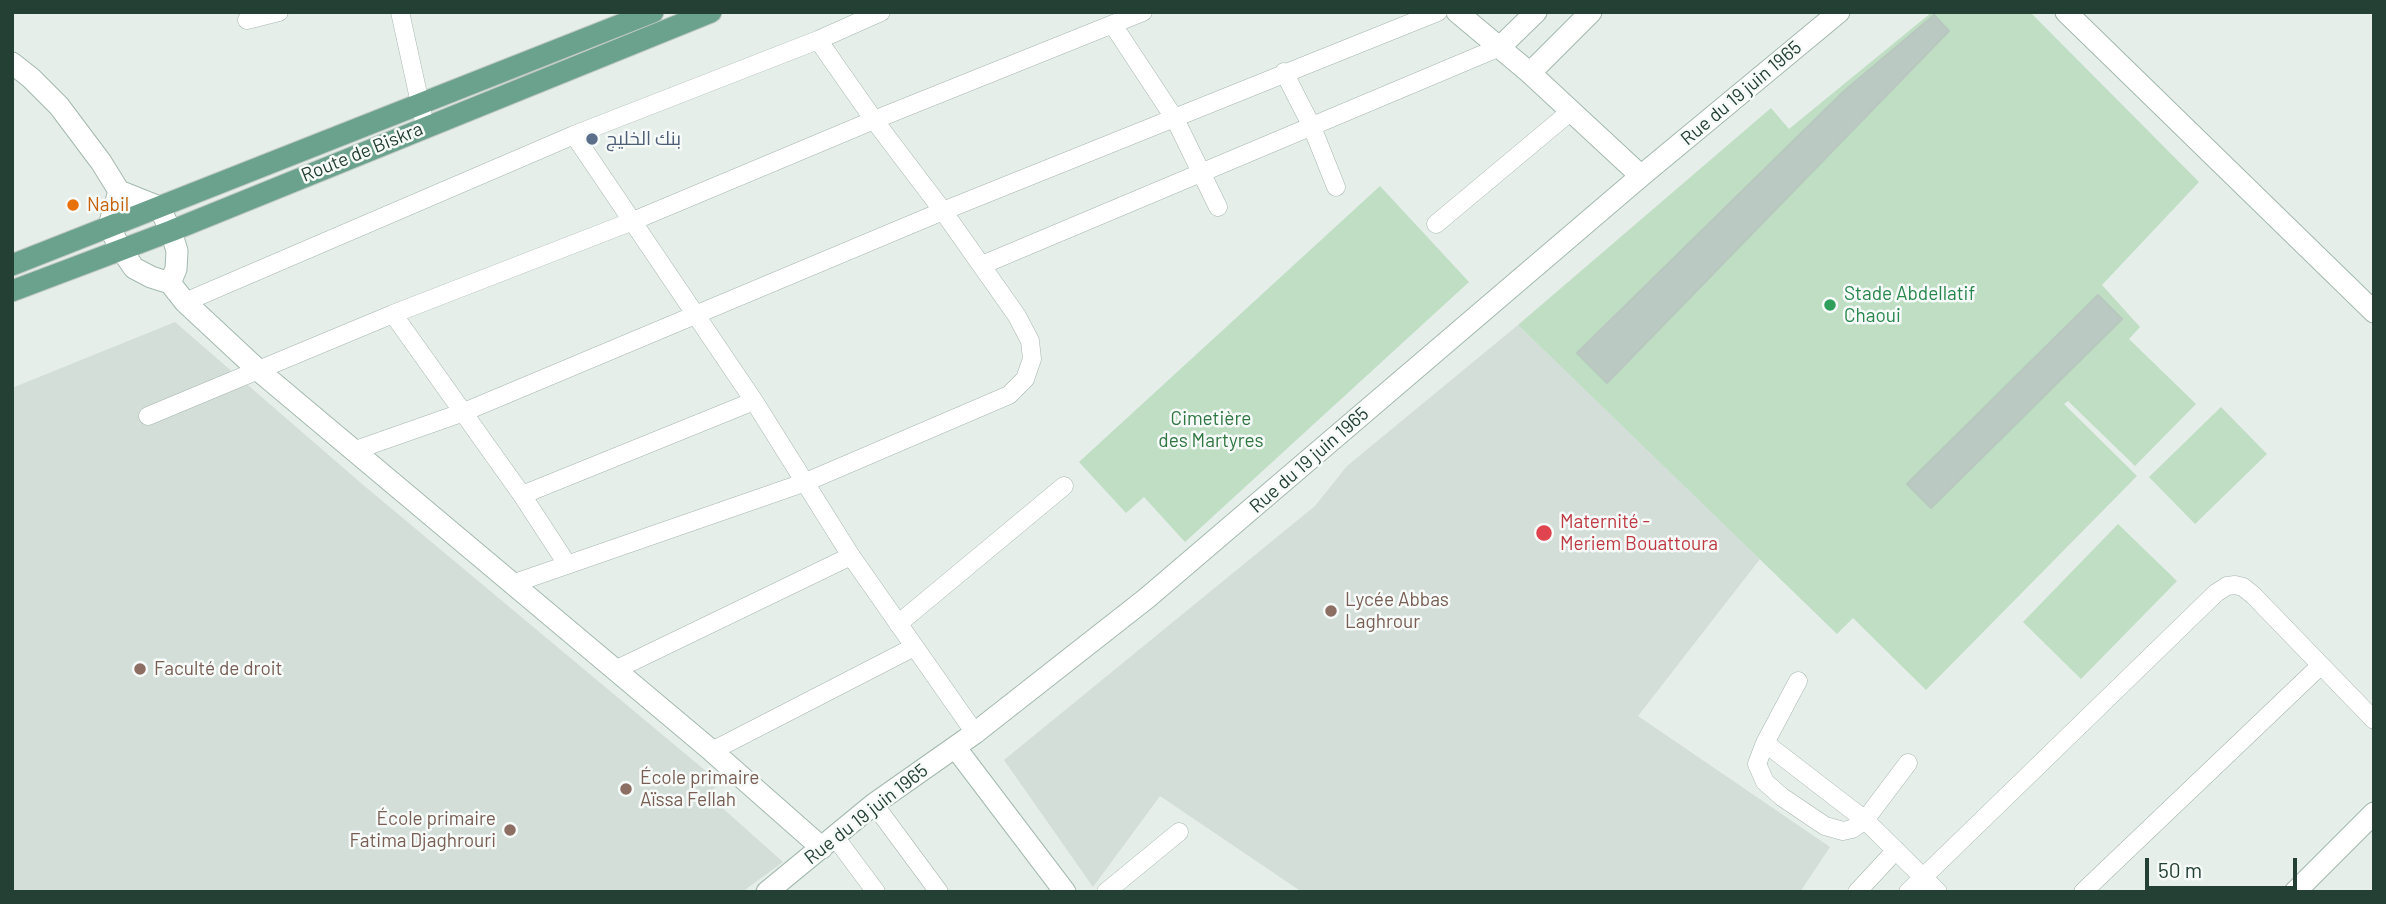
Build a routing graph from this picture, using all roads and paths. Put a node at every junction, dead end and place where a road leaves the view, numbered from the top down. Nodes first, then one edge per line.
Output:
1 (279, 12) edge
2 (400, 12) edge
3 (653, 12) edge
4 (711, 12) edge
5 (881, 12) edge
6 (1143, 12) edge
7 (1438, 12) edge
8 (1457, 12) edge
9 (1536, 12) edge
10 (1591, 12) edge
11 (1839, 12) edge
12 (2066, 12) edge
13 (247, 20) dead end
14 (1113, 25) junction
15 (818, 40) junction
16 (1500, 47) junction
17 (12, 63) edge
18 (1284, 72) junction
19 (1530, 73) junction
20 (421, 105) junction
21 (1570, 112) junction
22 (1175, 119) junction
23 (874, 120) junction
24 (425, 126) junction
25 (1312, 127) junction
26 (575, 135) junction
27 (1203, 173) junction
28 (1641, 176) junction
29 (1336, 187) dead end
30 (119, 191) junction
31 (159, 207) junction
32 (1218, 207) dead end
33 (943, 211) junction
34 (633, 220) junction
35 (1436, 224) dead end
36 (109, 226) junction
37 (171, 231) junction
38 (120, 248) junction
39 (12, 265) edge
40 (982, 265) junction
41 (170, 283) junction
42 (12, 290) edge
43 (185, 302) junction
44 (2374, 312) edge
45 (393, 314) junction
46 (694, 314) junction
47 (258, 370) junction
48 (754, 401) junction
49 (464, 412) junction
50 (148, 416) dead end
51 (353, 451) junction
52 (806, 482) junction
53 (1064, 486) dead end
54 (522, 495) junction
55 (851, 556) junction
56 (567, 564) junction
57 (512, 584) junction
58 (898, 624) junction
59 (915, 647) junction
60 (2320, 666) junction
61 (615, 670) junction
62 (1798, 681) dead end
63 (2374, 720) edge
64 (975, 733) junction
65 (1765, 743) junction
66 (955, 747) junction
67 (712, 751) junction
68 (1908, 763) dead end
69 (874, 804) junction
70 (2374, 813) edge
71 (1865, 820) junction
72 (1179, 832) dead end
73 (829, 842) junction
74 (1896, 850) junction
75 (1923, 877) junction
76 (766, 892) edge
77 (876, 892) edge
78 (939, 892) edge
79 (1065, 892) edge
80 (1106, 892) edge
81 (1857, 892) edge
82 (1908, 892) edge
83 (1938, 892) edge
84 (2083, 892) edge
85 (2295, 892) edge

1 - 13 street
2 - 20 street
3 - 20 main road, Route de Biskra
4 - 24 main road, Route de Biskra
5 - 15 street
6 - 14 street
7 - 18 street
8 - 16 street
9 - 16 street
10 - 19 street
11 - 28 street, Rue du 19 juin 1965
12 - 44 street
14 - 22 street
14 - 23 street
15 - 23 street
15 - 26 street
16 - 19 street
16 - 25 street
17 - 30 street
18 - 22 street
18 - 25 street
19 - 21 street
20 - 24 street
20 - 31 main road, Route de Biskra
21 - 28 street
21 - 35 street
22 - 27 street
22 - 33 street
23 - 33 street
23 - 34 street
24 - 37 main road, Route de Biskra
25 - 27 street
25 - 29 street
26 - 34 street
26 - 43 street
27 - 32 street
27 - 40 street
28 - 64 street, Rue du 19 juin 1965
30 - 31 street
30 - 36 street
31 - 36 main road, Route de Biskra
31 - 37 street
33 - 40 street
33 - 46 street
34 - 45 street
34 - 46 street
36 - 38 street
36 - 39 main road, Route de Biskra
37 - 38 main road, Route de Biskra
37 - 41 street
38 - 41 street
38 - 42 main road, Route de Biskra
40 - 52 street
41 - 43 street
43 - 47 street
45 - 47 street
45 - 49 street
46 - 48 street
46 - 49 street
47 - 50 street
47 - 51 street
48 - 52 street
48 - 54 street
49 - 51 street
49 - 54 street
51 - 57 street
52 - 55 street
52 - 56 street
53 - 58 street
54 - 56 street
55 - 58 street
55 - 61 street
56 - 57 street
57 - 61 street
58 - 59 street
59 - 64 street
59 - 67 street
60 - 63 street
60 - 75 street
60 - 84 street
61 - 67 street
62 - 65 street
64 - 66 street, Rue du 19 juin 1965
65 - 71 street
65 - 71 street
66 - 69 street, Rue du 19 juin 1965
66 - 79 street
67 - 73 street
68 - 71 street
69 - 73 street, Rue du 19 juin 1965
69 - 78 street
70 - 85 street
71 - 74 street
72 - 80 street
73 - 76 street, Rue du 19 juin 1965
73 - 77 street
74 - 75 street
74 - 81 street
75 - 82 street
75 - 83 street

